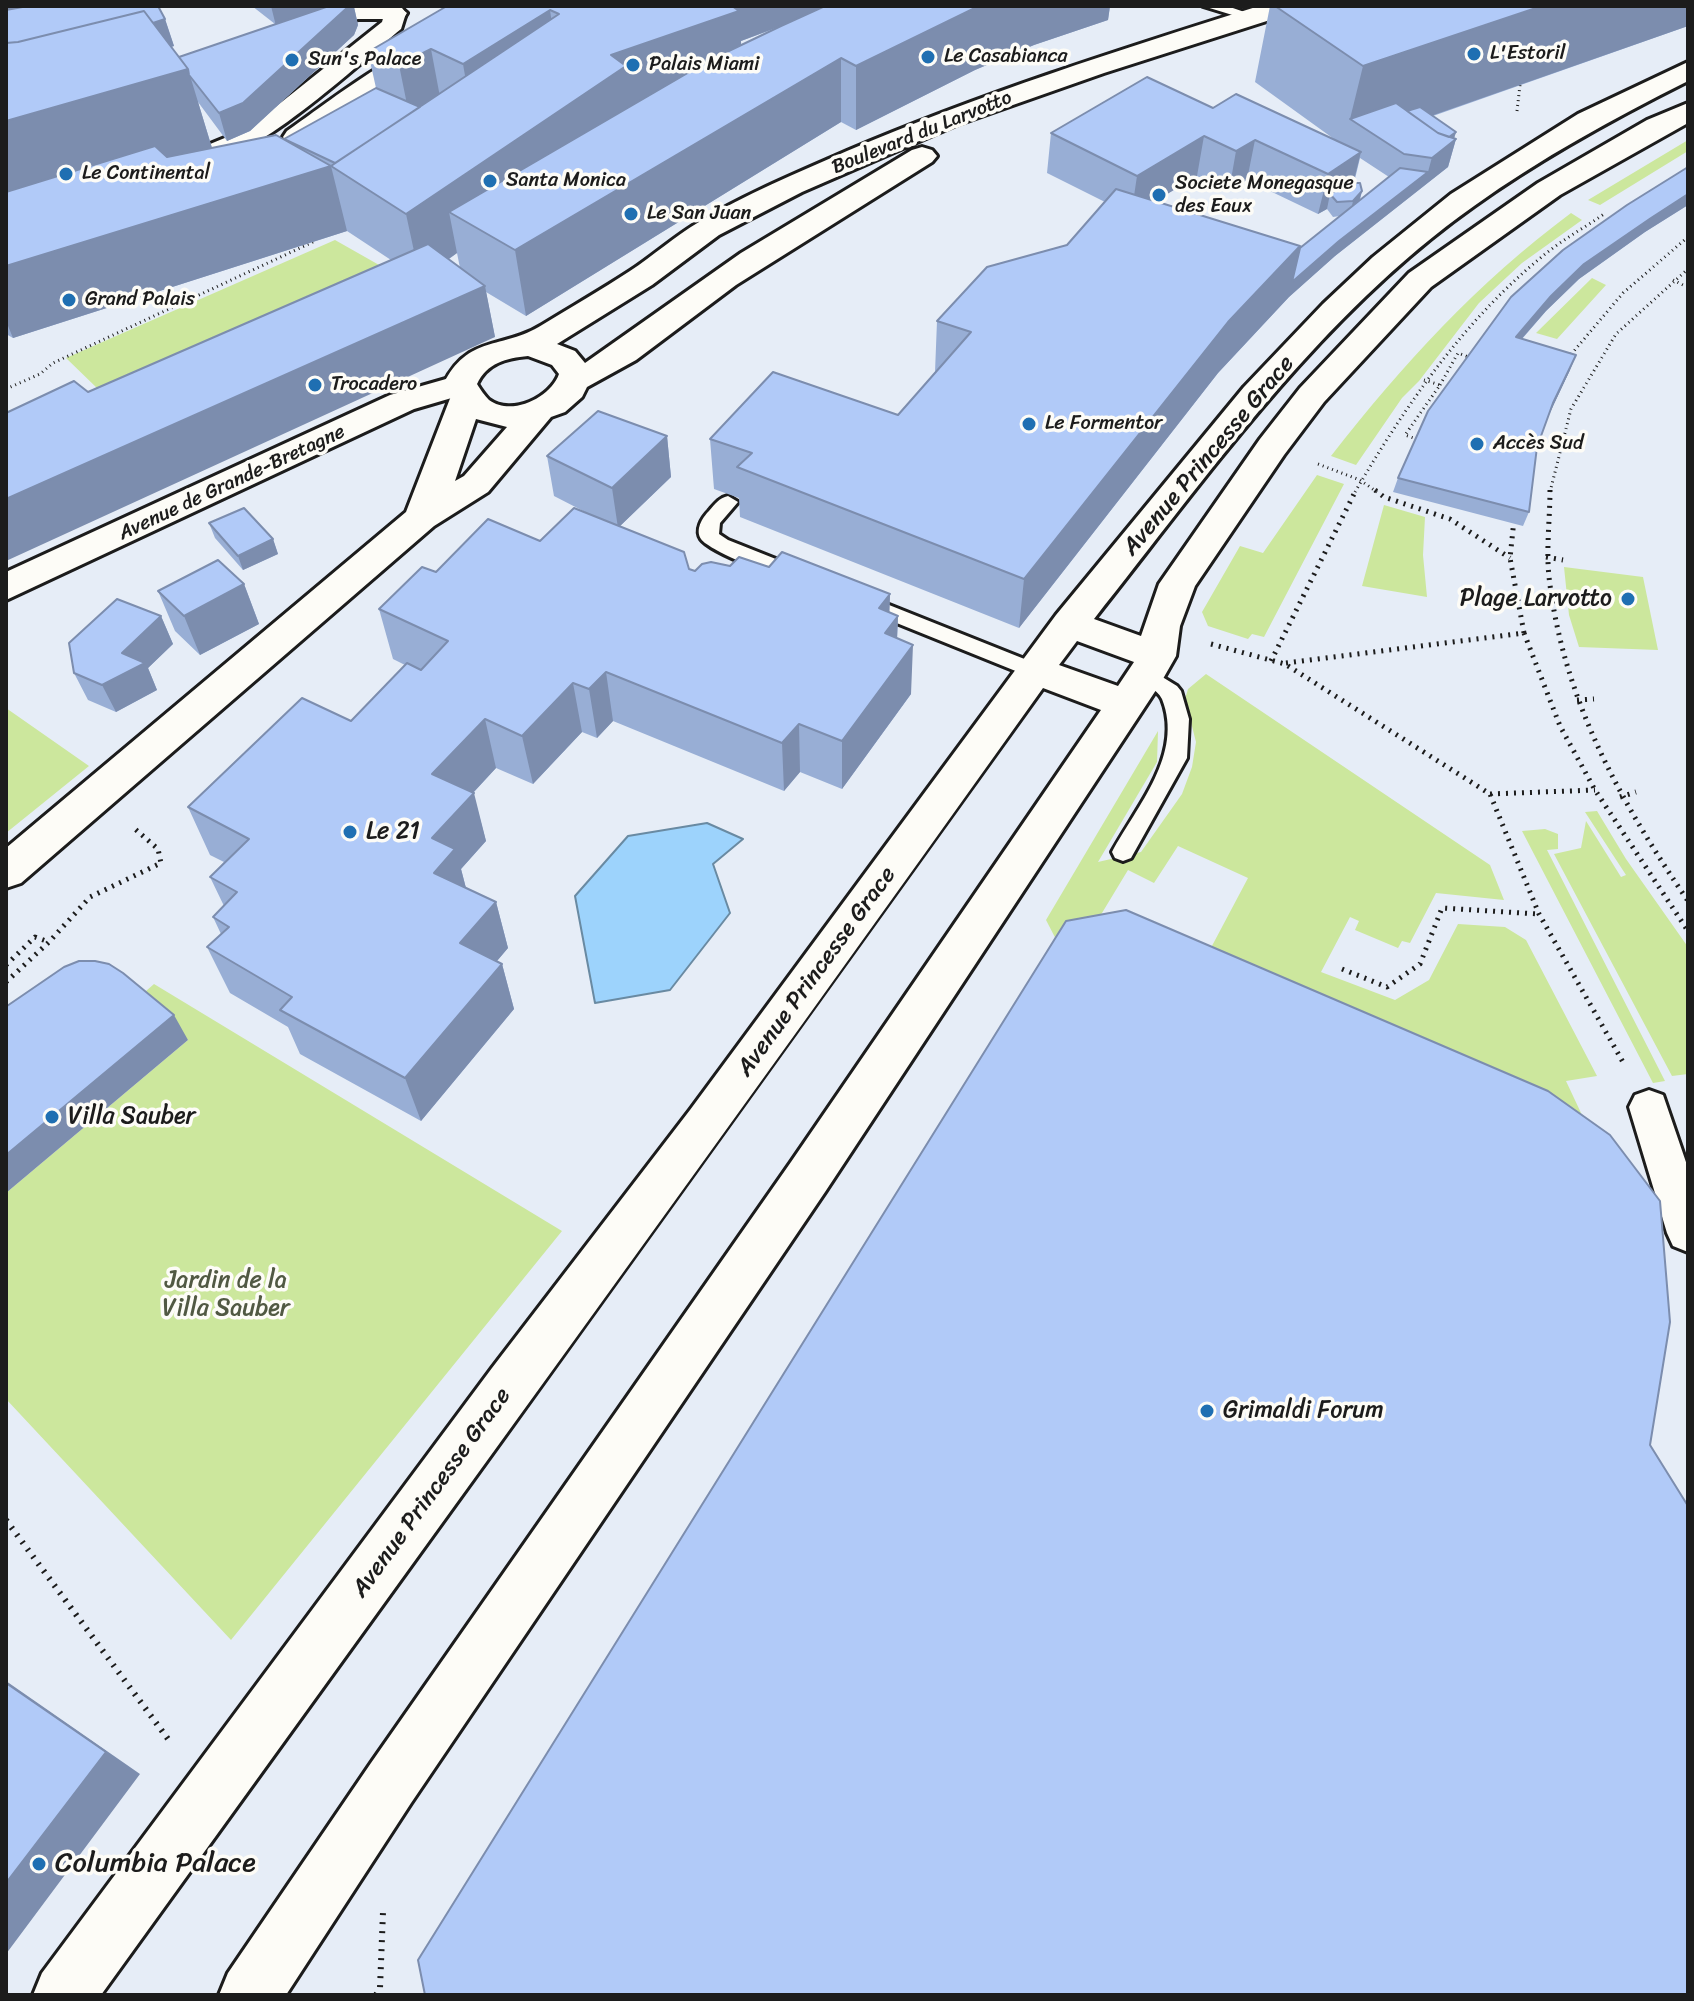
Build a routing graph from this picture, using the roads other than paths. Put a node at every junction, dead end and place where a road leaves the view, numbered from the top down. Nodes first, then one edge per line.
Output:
1 (1210, 6) edge
2 (1286, 6) edge
3 (394, 13) joint
4 (1252, 17) junction
5 (281, 31) edge
6 (451, 44) edge
7 (1688, 70) edge
8 (1045, 85) junction
9 (1688, 112) edge
10 (175, 177) joint
11 (531, 346) junction
12 (576, 380) junction
13 (463, 392) junction
14 (538, 412) junction
15 (728, 502) edge
16 (421, 518) junction
17 (6, 587) edge
18 (1069, 624) junction
19 (1035, 671) junction
20 (1143, 678) junction
21 (1123, 852) dead end
22 (6, 872) edge
23 (1649, 1107) road end
24 (1688, 1233) edge
25 (64, 1995) edge
26 (250, 1995) edge

1 - 4 lane
2 - 4 street
3 - 5 street
3 - 10 street
4 - 8 street
6 - 10 street
7 - 18 street, Avenue Princesse Grace
8 - 11 street, Boulevard du Larvotto
8 - 12 street, Boulevard du Larvotto
9 - 20 street, Avenue Princesse Grace
11 - 12 street
11 - 13 street
12 - 14 street
13 - 14 street
13 - 16 street
13 - 17 street, Avenue de Grande-Bretagne
14 - 16 street
15 - 19 lane
16 - 22 street
18 - 19 street, Avenue Princesse Grace
18 - 20 street
19 - 20 street
19 - 25 street, Avenue Princesse Grace
20 - 21 lane
20 - 26 street, Avenue Princesse Grace
23 - 24 street

